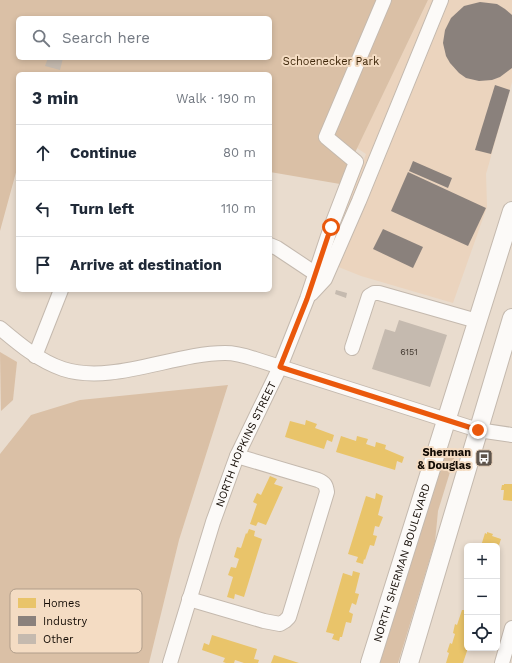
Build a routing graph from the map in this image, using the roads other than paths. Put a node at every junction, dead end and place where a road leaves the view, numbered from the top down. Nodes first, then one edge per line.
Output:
1 (384, 0) edge
2 (441, 0) edge
3 (512, 211) edge
4 (272, 246) edge
5 (316, 274) junction
6 (60, 292) edge
7 (307, 299) junction
8 (512, 318) edge
9 (477, 321) junction
10 (0, 328) edge
11 (352, 348) dead end
12 (35, 356) junction
13 (280, 367) junction
14 (446, 420) junction
15 (478, 430) junction
16 (512, 435) edge
17 (237, 456) junction
18 (189, 599) junction
19 (512, 628) edge
20 (170, 663) edge
21 (370, 663) edge
22 (409, 663) edge
23 (502, 663) edge

1 - 5 street, NORTH HOPKINS STREET
2 - 7 street
3 - 9 main road, NORTH SHERMAN BOULEVARD
4 - 5 street
5 - 7 street, NORTH HOPKINS STREET
6 - 12 street
7 - 13 street, NORTH HOPKINS STREET
8 - 15 main road
9 - 11 street
9 - 14 main road, NORTH SHERMAN BOULEVARD
10 - 12 street
12 - 13 street
13 - 14 street
13 - 17 street, NORTH HOPKINS STREET
14 - 15 street
14 - 21 main road, NORTH SHERMAN BOULEVARD
15 - 16 street
15 - 22 main road
17 - 18 street, NORTH HOPKINS STREET
17 - 18 street
18 - 20 street, NORTH HOPKINS STREET
19 - 23 street

